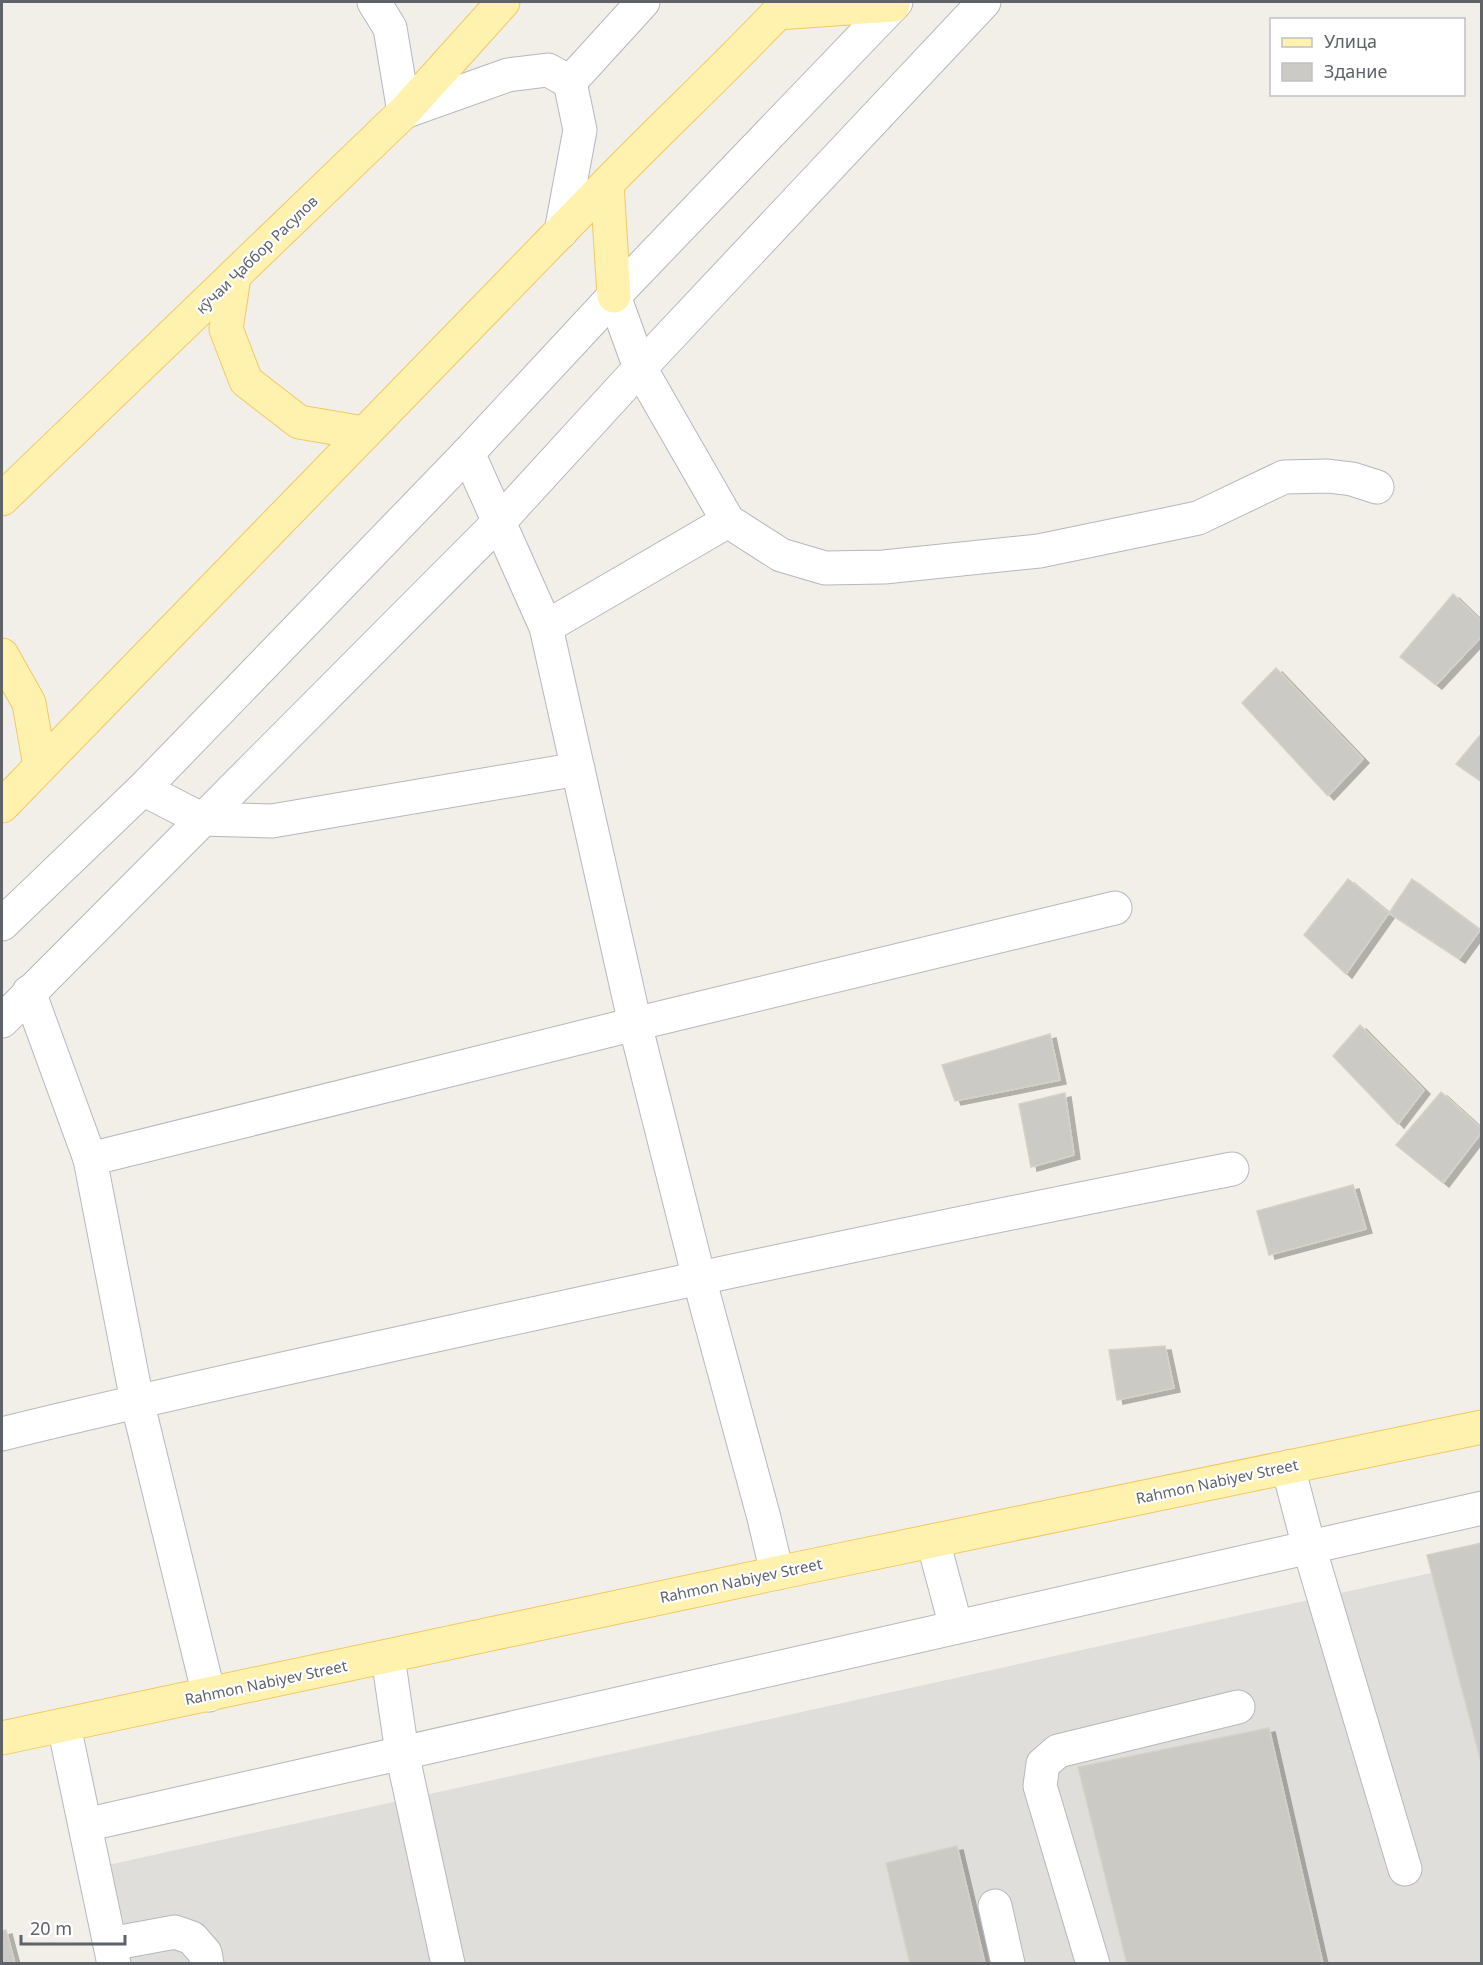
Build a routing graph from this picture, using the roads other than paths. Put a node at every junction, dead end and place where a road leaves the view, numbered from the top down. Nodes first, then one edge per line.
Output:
1 (374, 2) edge
2 (503, 2) edge
3 (643, 2) edge
4 (984, 2) edge
5 (894, 3) edge
6 (782, 7) edge
7 (570, 82) junction
8 (404, 112) junction
9 (607, 184) junction
10 (561, 232) junction
11 (234, 277) junction
12 (614, 296) junction
13 (640, 368) junction
14 (364, 433) junction
15 (468, 453) junction
16 (1377, 487) dead end
17 (2, 500) edge
18 (728, 521) junction
19 (499, 522) junction
20 (546, 627) junction
21 (2, 655) edge
22 (40, 766) junction
23 (578, 769) junction
24 (143, 789) junction
25 (2, 806) edge
26 (201, 819) junction
27 (1115, 908) dead end
28 (2, 924) edge
29 (29, 992) junction
30 (2, 1021) edge
31 (635, 1024) junction
32 (90, 1159) junction
33 (1232, 1169) dead end
34 (699, 1278) junction
35 (136, 1401) junction
36 (1482, 1427) edge
37 (2, 1434) edge
38 (1288, 1467) junction
39 (1482, 1508) edge
40 (933, 1541) junction
41 (1309, 1547) junction
42 (777, 1573) junction
43 (956, 1627) junction
44 (388, 1657) junction
45 (209, 1695) junction
46 (1238, 1707) dead end
47 (64, 1726) junction
48 (2, 1738) edge
49 (402, 1753) junction
50 (85, 1825) junction
51 (1405, 1869) dead end
52 (994, 1906) dead end
53 (112, 1954) edge
54 (207, 1964) edge
55 (448, 1964) edge
56 (1008, 1964) edge
57 (1093, 1964) edge

1 - 8 street
2 - 8 main road, кӯчаи Ҷаббор Расулов
3 - 7 street
4 - 13 street
5 - 6 main road
5 - 12 street
6 - 9 main road
7 - 8 street
7 - 10 street
8 - 11 main road, кӯчаи Ҷаббор Расулов
9 - 10 main road
9 - 12 main road
10 - 14 main road
11 - 14 main road
11 - 17 main road, кӯчаи Ҷаббор Расулов
12 - 13 street
12 - 15 street
13 - 18 street
13 - 19 street
14 - 22 main road
15 - 19 street
15 - 24 street
16 - 18 street
18 - 20 street
19 - 20 street
19 - 26 street
20 - 23 street
21 - 22 main road
22 - 25 main road
23 - 26 street
23 - 31 street
24 - 26 street
24 - 28 street
26 - 29 street
27 - 31 street
29 - 30 street
29 - 32 street
31 - 32 street
31 - 34 street
32 - 35 street
33 - 34 street
34 - 35 street
34 - 42 street
35 - 37 street
35 - 45 street
36 - 38 main road, Rahmon Nabiyev Street
38 - 40 main road, Rahmon Nabiyev Street
38 - 41 street
39 - 41 street
40 - 42 main road, Rahmon Nabiyev Street
40 - 43 street
41 - 43 street
41 - 51 street
42 - 44 main road, Rahmon Nabiyev Street
43 - 49 street
44 - 45 main road, Rahmon Nabiyev Street
44 - 49 street
45 - 47 main road, Rahmon Nabiyev Street
46 - 57 street
47 - 48 main road, Rahmon Nabiyev Street
47 - 50 street
49 - 50 street
49 - 55 street
50 - 53 street
52 - 56 street
53 - 54 street

